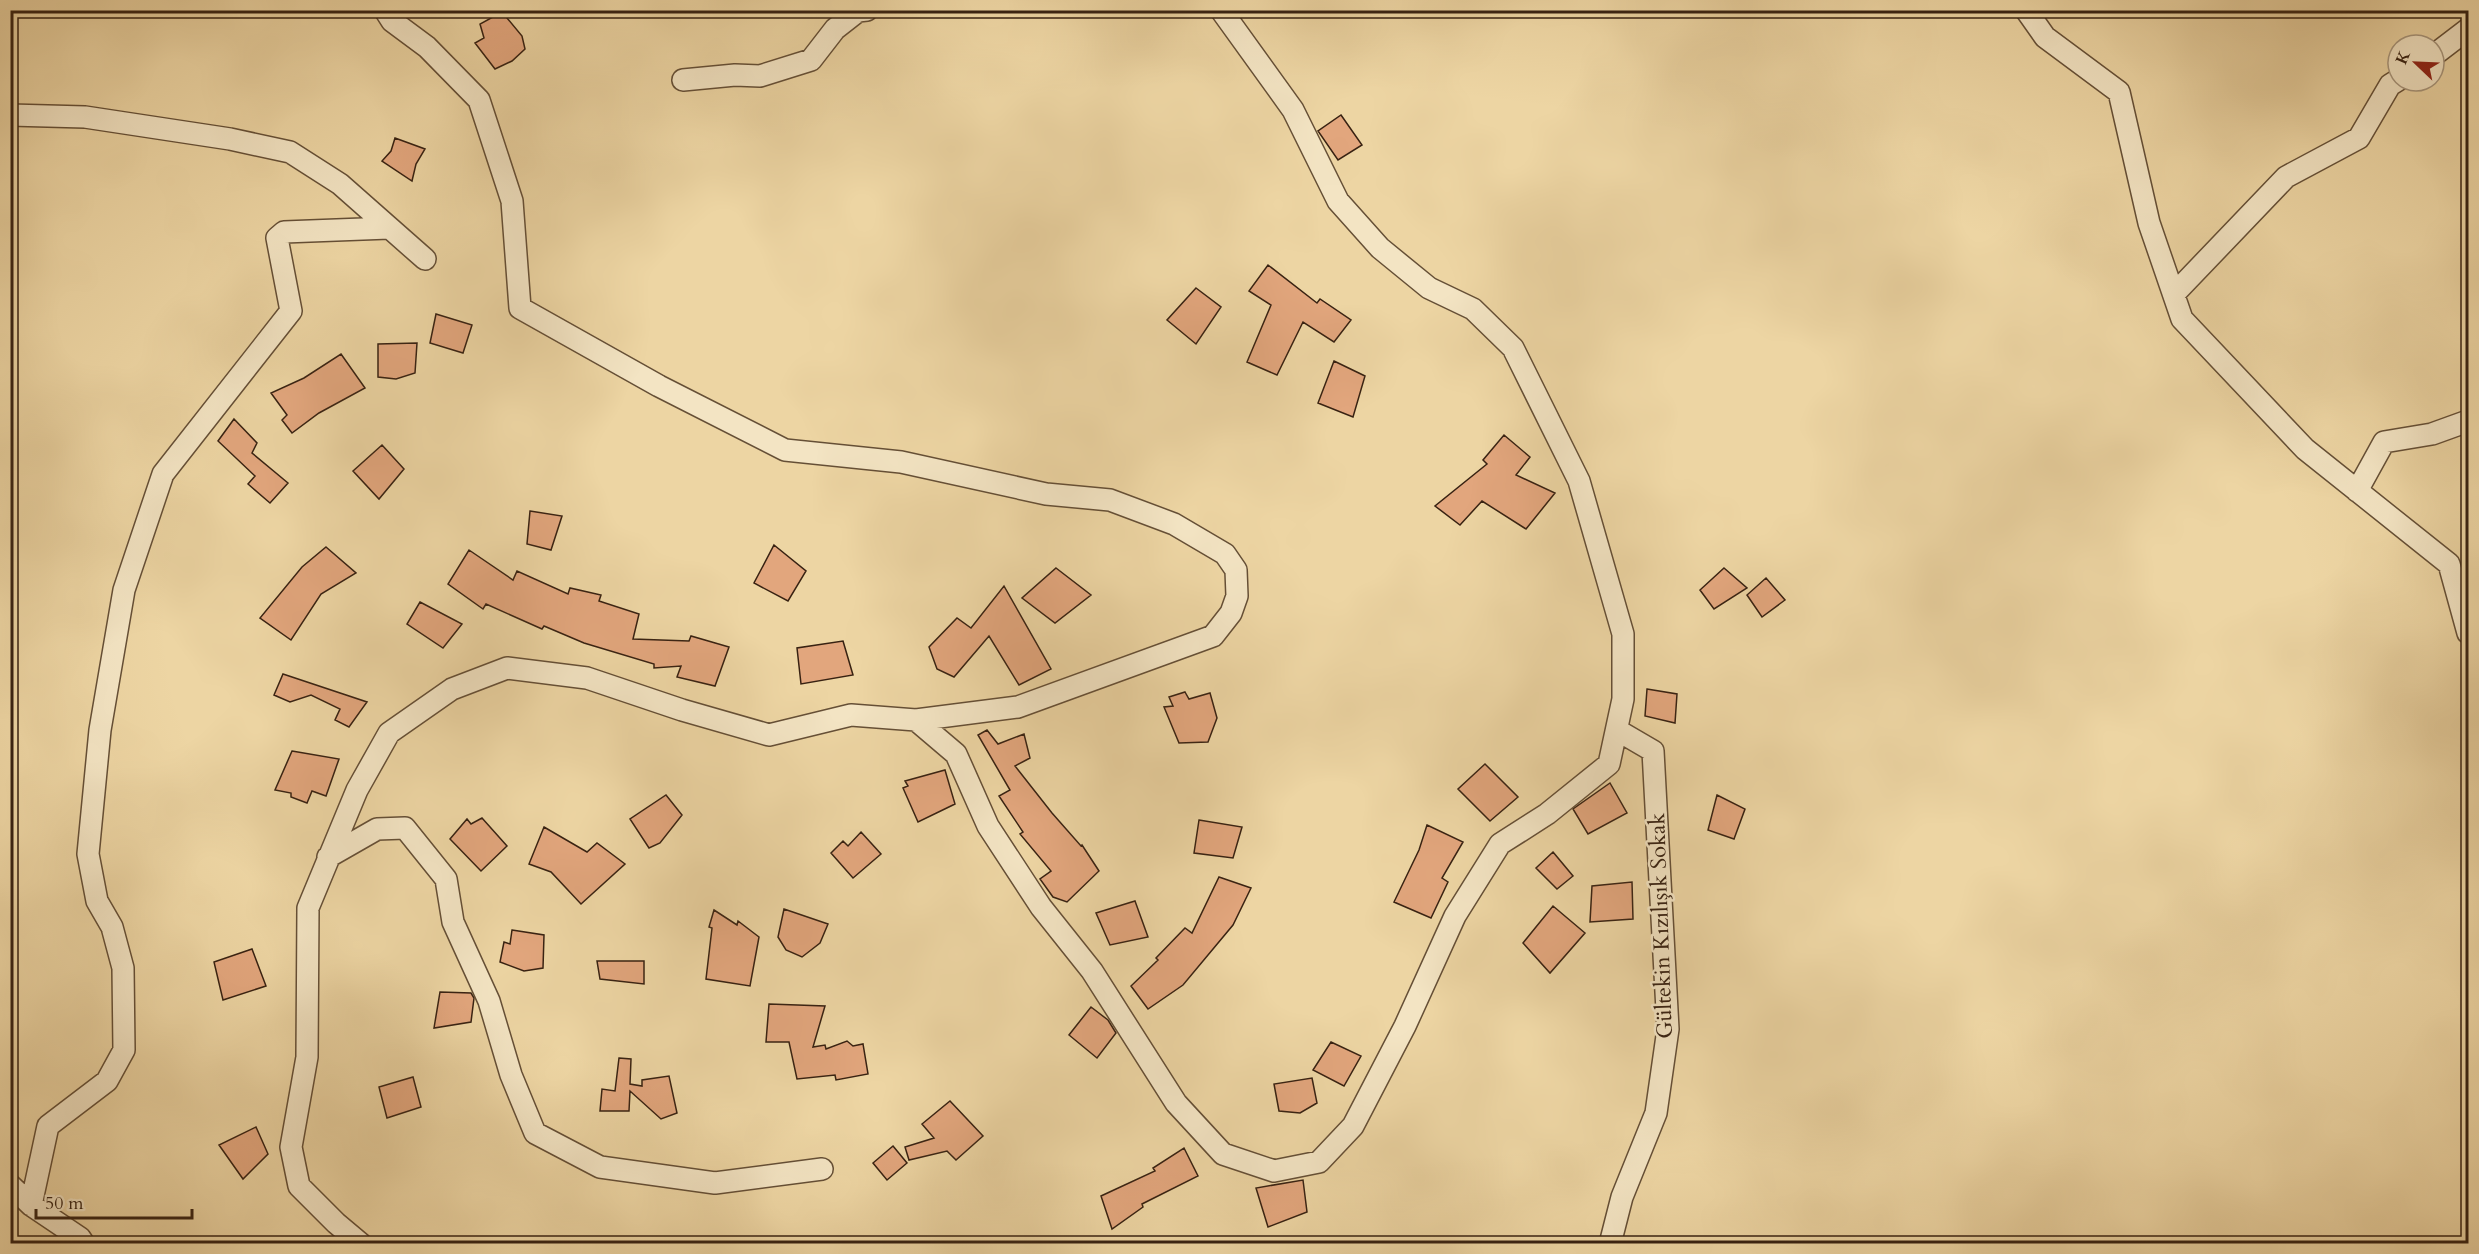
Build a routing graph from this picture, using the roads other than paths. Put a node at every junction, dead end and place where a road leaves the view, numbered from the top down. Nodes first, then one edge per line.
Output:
1 (385, 10) edge
2 (867, 10) edge
3 (1221, 10) edge
4 (2026, 10) edge
5 (2469, 30) edge
6 (2446, 46) edge
7 (683, 80) dead end
8 (2386, 92) edge
9 (10, 115) edge
10 (389, 228) junction
11 (425, 259) dead end
12 (2174, 294) junction
13 (2469, 421) edge
14 (2357, 491) junction
15 (2469, 633) edge
16 (916, 720) junction
17 (1617, 730) junction
18 (328, 857) junction
19 (822, 1169) dead end
20 (10, 1185) edge
21 (31, 1205) junction
22 (84, 1244) edge
23 (361, 1244) edge
24 (1610, 1244) edge

1 - 16 street
2 - 7 street
3 - 17 street
4 - 12 street
5 - 6 street
8 - 12 street
9 - 10 street
10 - 11 street
10 - 21 street
12 - 14 street
13 - 14 street
14 - 15 street
16 - 17 street
16 - 18 street
17 - 24 street, Gültekin Kızılışık Sokak
18 - 19 street
18 - 23 street
20 - 21 street
21 - 22 street

